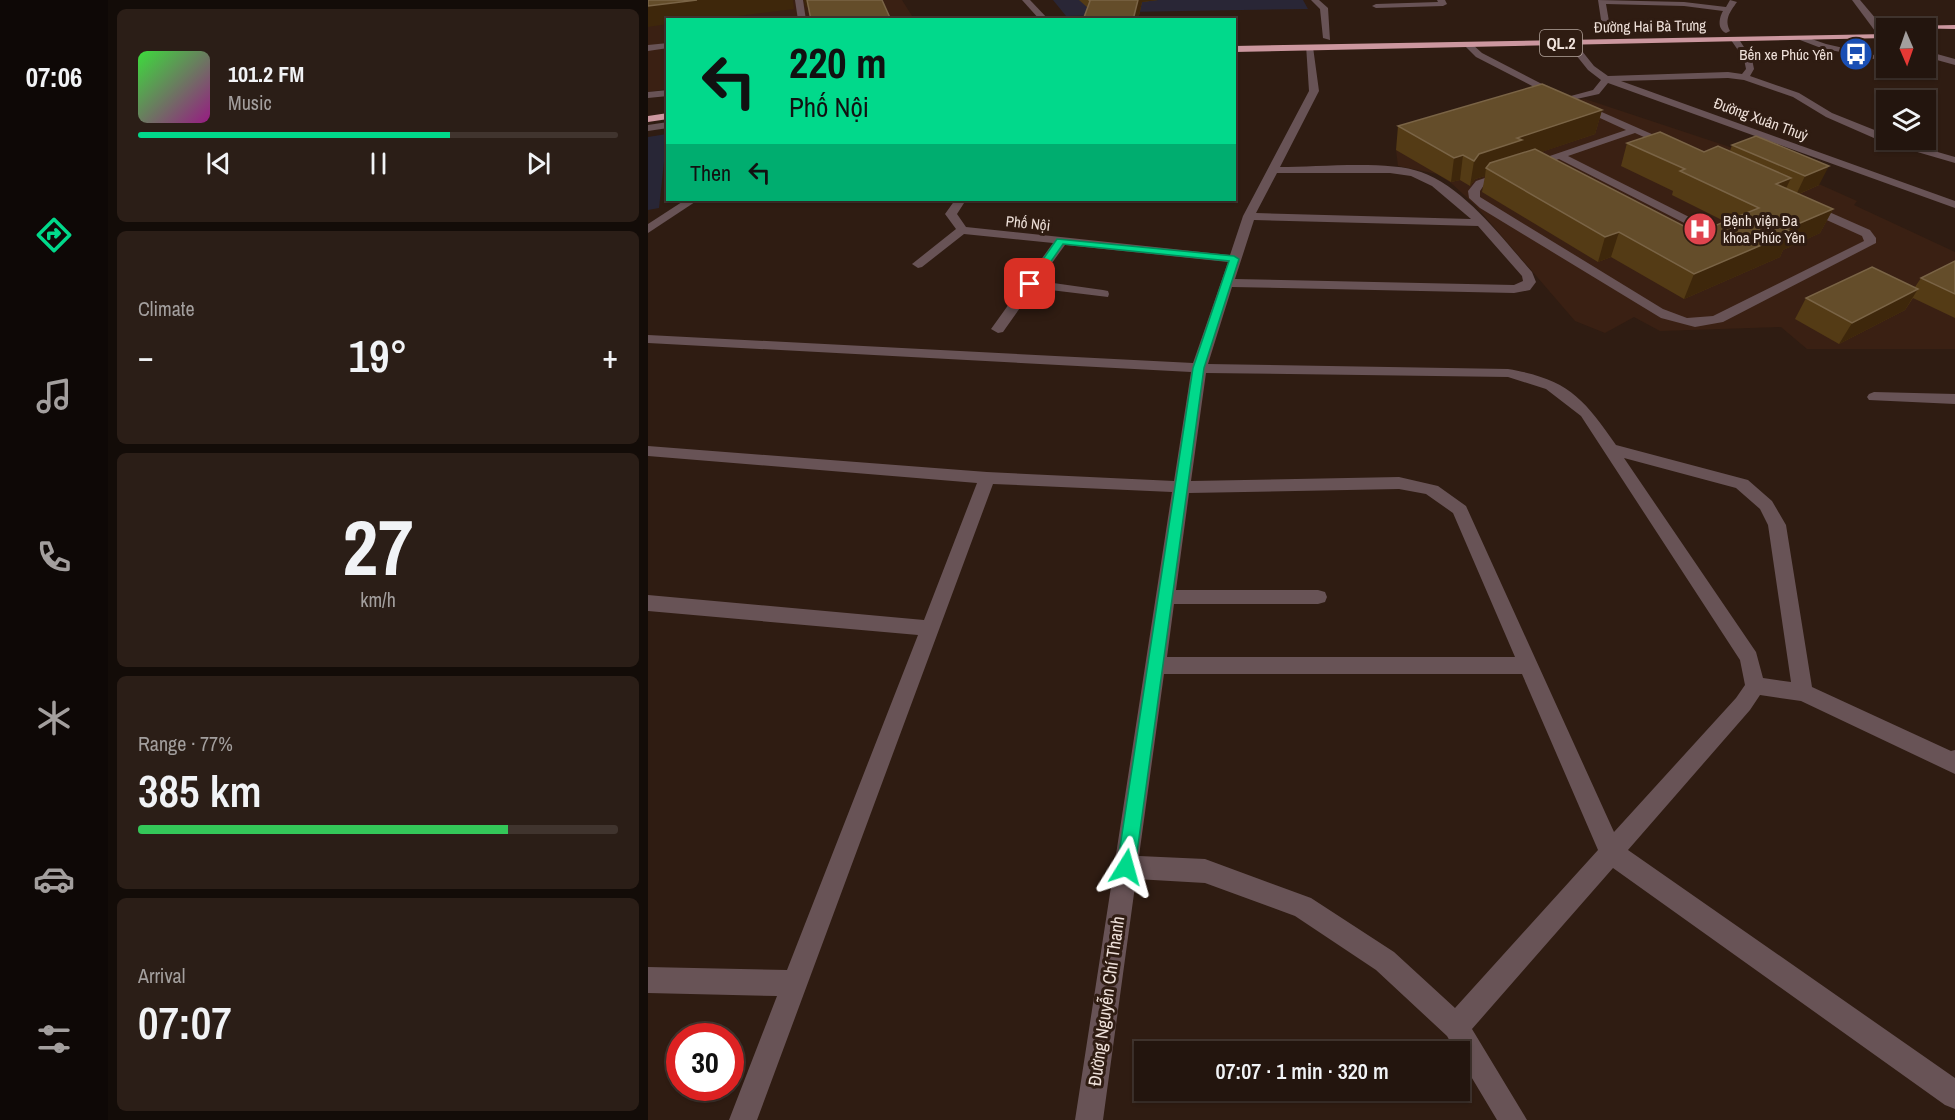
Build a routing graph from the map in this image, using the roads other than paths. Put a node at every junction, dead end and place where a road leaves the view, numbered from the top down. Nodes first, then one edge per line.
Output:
1 (799, 0) edge
2 (1026, 0) edge
3 (1315, 0) edge
4 (1441, 0) edge
5 (1734, 0) edge
6 (1856, 0) edge
7 (1602, 1) edge
8 (1376, 6) dead end
9 (1727, 9) junction
10 (802, 18) edge
11 (1043, 18) edge
12 (1876, 22) edge
13 (1936, 27) edge
14 (1955, 27) edge
15 (1876, 29) edge
16 (1726, 32) junction
17 (1607, 33) junction
18 (1936, 35) edge
19 (1955, 35) edge
20 (1463, 36) junction
21 (1876, 36) edge
22 (1327, 38) junction
23 (1803, 38) junction
24 (1236, 40) edge
25 (1734, 40) junction
26 (1571, 42) junction
27 (666, 45) edge
28 (1468, 45) junction
29 (1309, 47) junction
30 (648, 48) edge
31 (1236, 49) edge
32 (1876, 56) edge
33 (1936, 57) edge
34 (1955, 62) edge
35 (1745, 77) junction
36 (1606, 79) junction
37 (666, 93) edge
38 (648, 96) edge
39 (1566, 100) junction
40 (666, 116) edge
41 (648, 119) edge
42 (666, 125) edge
43 (648, 128) edge
44 (1635, 130) junction
45 (1876, 134) edge
46 (1923, 150) edge
47 (1560, 156) junction
48 (1955, 160) edge
49 (1274, 170) junction
50 (690, 201) edge
51 (959, 201) edge
52 (1955, 205) edge
53 (1249, 216) junction
54 (1481, 223) junction
55 (648, 229) edge
56 (962, 230) junction
57 (1669, 238) edge
58 (1061, 241) junction
59 (1234, 259) junction
60 (918, 264) dead end
61 (1227, 283) junction
62 (1030, 284) junction
63 (1103, 294) dead end
64 (999, 329) dead end
65 (655, 339) edge
66 (648, 355) edge
67 (1199, 368) junction
68 (1874, 398) dead end
69 (1955, 399) edge
70 (1610, 449) junction
71 (648, 451) edge
72 (987, 478) junction
73 (1182, 487) junction
74 (1165, 597) junction
75 (1318, 597) dead end
76 (648, 603) edge
77 (930, 628) junction
78 (1529, 665) junction
79 (1155, 666) junction
80 (1755, 686) junction
81 (1803, 693) junction
82 (1955, 760) edge
83 (1611, 852) junction
84 (1126, 867) junction
85 (648, 980) edge
86 (795, 983) junction
87 (1456, 1027) junction
88 (1955, 1095) edge
89 (743, 1120) edge
90 (1089, 1120) edge
91 (1513, 1120) edge

1 - 10 street
2 - 11 street
3 - 22 street
4 - 8 street
5 - 9 street
6 - 12 street
7 - 9 street
7 - 17 street
9 - 16 street
13 - 14 highway
15 - 16 highway, Đường Hai Bà Trưng / QL.2
16 - 17 highway, Đường Hai Bà Trưng / QL.2
17 - 20 highway, Đường Hai Bà Trưng / QL.2
18 - 19 highway
20 - 22 highway, Đường Hai Bà Trưng / QL.2
20 - 28 highway
21 - 23 highway, Đường Hai Bà Trưng / QL.2
22 - 24 highway, Đường Hai Bà Trưng / QL.2
23 - 25 highway, Đường Hai Bà Trưng / QL.2
23 - 32 street
25 - 26 highway, Đường Hai Bà Trưng / QL.2
25 - 35 street
26 - 28 highway, Đường Hai Bà Trưng / QL.2
26 - 36 street, Đường Xuân Thuỷ
27 - 30 street
28 - 29 highway, Đường Hai Bà Trưng / QL.2
28 - 39 street
29 - 31 highway, Đường Hai Bà Trưng / QL.2
29 - 49 street, Đường Nguyễn Chí Thanh
33 - 34 street
35 - 36 street
35 - 45 street
36 - 39 street
36 - 52 street, Đường Xuân Thuỷ
37 - 38 street
39 - 44 street
40 - 41 highway
42 - 43 street
44 - 47 street
44 - 47 street
46 - 48 street
47 - 57 street
49 - 53 street, Đường Nguyễn Chí Thanh
49 - 54 street
50 - 55 street
51 - 56 street
53 - 54 street
53 - 59 street, Đường Nguyễn Chí Thanh
54 - 61 street
56 - 58 street, Phố Nội
56 - 60 street
58 - 59 street, Phố Nội
58 - 62 street
59 - 61 street, Đường Nguyễn Chí Thanh
61 - 67 street, Đường Nguyễn Chí Thanh
62 - 63 street
62 - 64 street
65 - 66 street
65 - 67 street
67 - 70 street
67 - 73 street, Đường Nguyễn Chí Thanh
68 - 69 street
70 - 80 street
70 - 81 street
71 - 72 street
72 - 73 street
72 - 77 street
73 - 74 street, Đường Nguyễn Chí Thanh
73 - 78 street
74 - 75 street
74 - 79 street, Đường Nguyễn Chí Thanh
76 - 77 street
77 - 86 street
78 - 79 street
78 - 83 street
79 - 84 street, Đường Nguyễn Chí Thanh
80 - 81 street
80 - 83 street
81 - 82 street
83 - 87 street
83 - 88 street
84 - 87 street
84 - 90 street, Đường Nguyễn Chí Thanh
85 - 86 street
86 - 89 street
87 - 91 street

